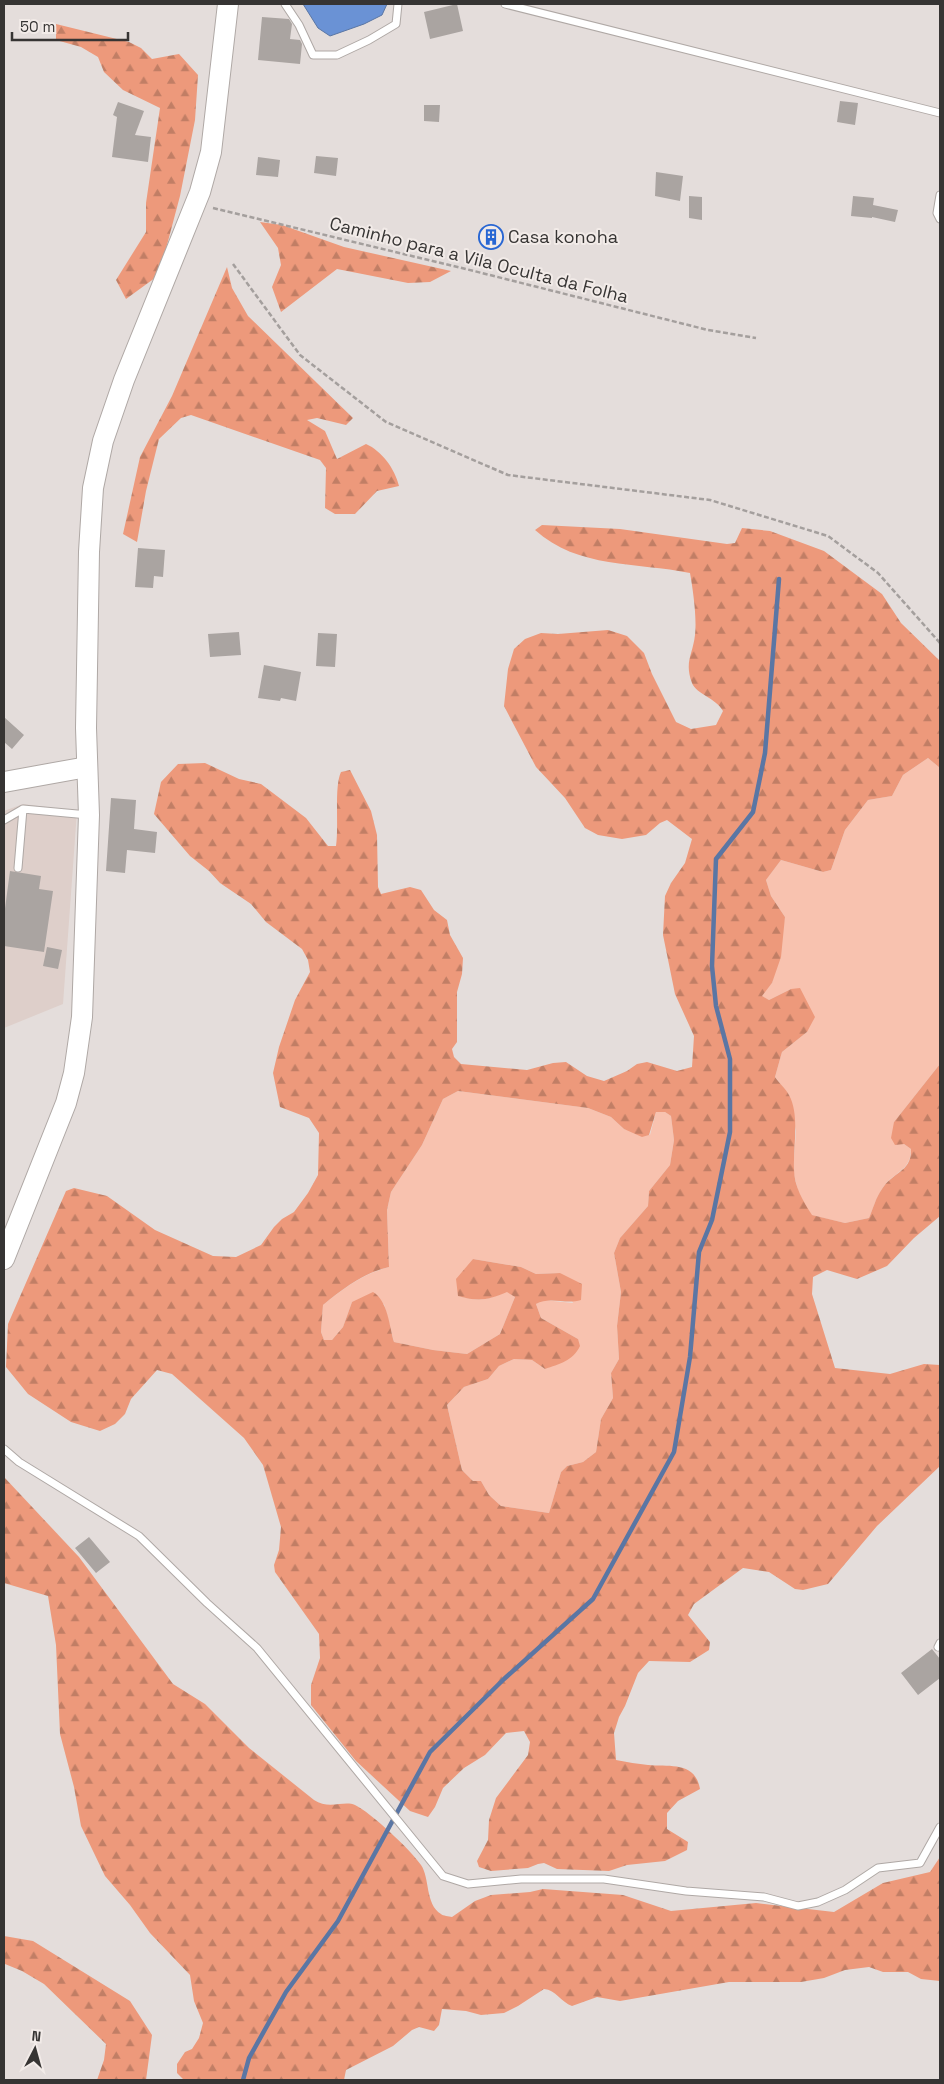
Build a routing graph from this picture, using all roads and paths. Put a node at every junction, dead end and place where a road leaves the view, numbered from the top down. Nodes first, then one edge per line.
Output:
1 (285, 4) edge
2 (398, 4) edge
3 (505, 4) edge
4 (230, 6) edge
5 (940, 113) edge
6 (940, 195) edge
7 (196, 204) junction
8 (940, 219) edge
9 (233, 264) dead end
10 (756, 338) dead end
11 (940, 643) edge
12 (86, 767) junction
13 (4, 782) edge
14 (24, 810) junction
15 (89, 815) junction
16 (4, 820) edge
17 (18, 868) dead end
18 (4, 1259) edge
19 (4, 1449) edge
20 (940, 1827) edge

1 - 2 lane
3 - 5 lane
4 - 7 main road
6 - 8 lane
7 - 10 path, Caminho para a Vila Oculta da Folha
7 - 12 main road
9 - 11 path
12 - 13 main road
12 - 15 main road
14 - 15 lane
14 - 16 lane
14 - 17 lane
15 - 18 main road
19 - 20 lane

